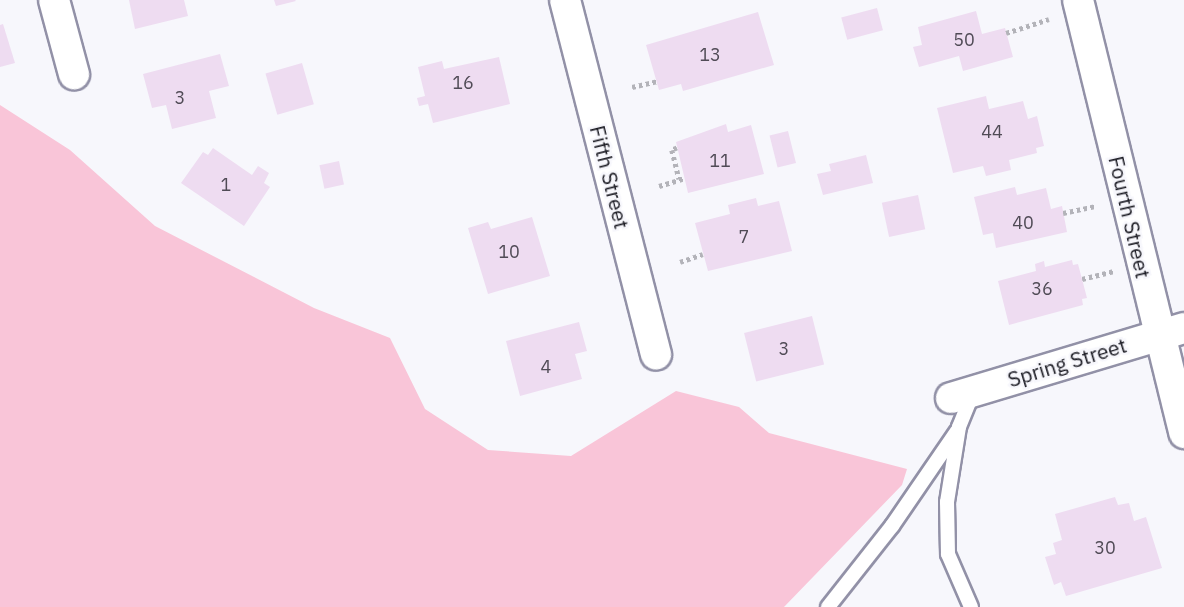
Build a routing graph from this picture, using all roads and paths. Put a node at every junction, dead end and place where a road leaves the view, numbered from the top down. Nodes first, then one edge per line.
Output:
1 (54, 0) edge
2 (565, 0) edge
3 (1078, 0) edge
4 (1053, 18) dead end
5 (1006, 33) dead end
6 (74, 74) dead end
7 (657, 81) dead end
8 (632, 87) dead end
9 (677, 148) dead end
10 (659, 186) dead end
11 (1100, 205) dead end
12 (1063, 213) dead end
13 (704, 254) dead end
14 (680, 262) dead end
15 (1117, 270) dead end
16 (1082, 279) dead end
17 (1171, 331) edge
18 (656, 355) dead end
19 (962, 394) joint
20 (959, 427) junction
21 (1184, 433) edge
22 (828, 607) edge
23 (971, 607) edge

1 - 6 street
2 - 18 street, Fifth Street
3 - 17 street, Fourth Street
4 - 5 path
7 - 8 path
9 - 10 path
11 - 12 path
13 - 14 path
15 - 16 path
17 - 19 street, Spring Street
17 - 21 street, Fourth Street
19 - 20 lane
20 - 22 lane
20 - 23 lane

